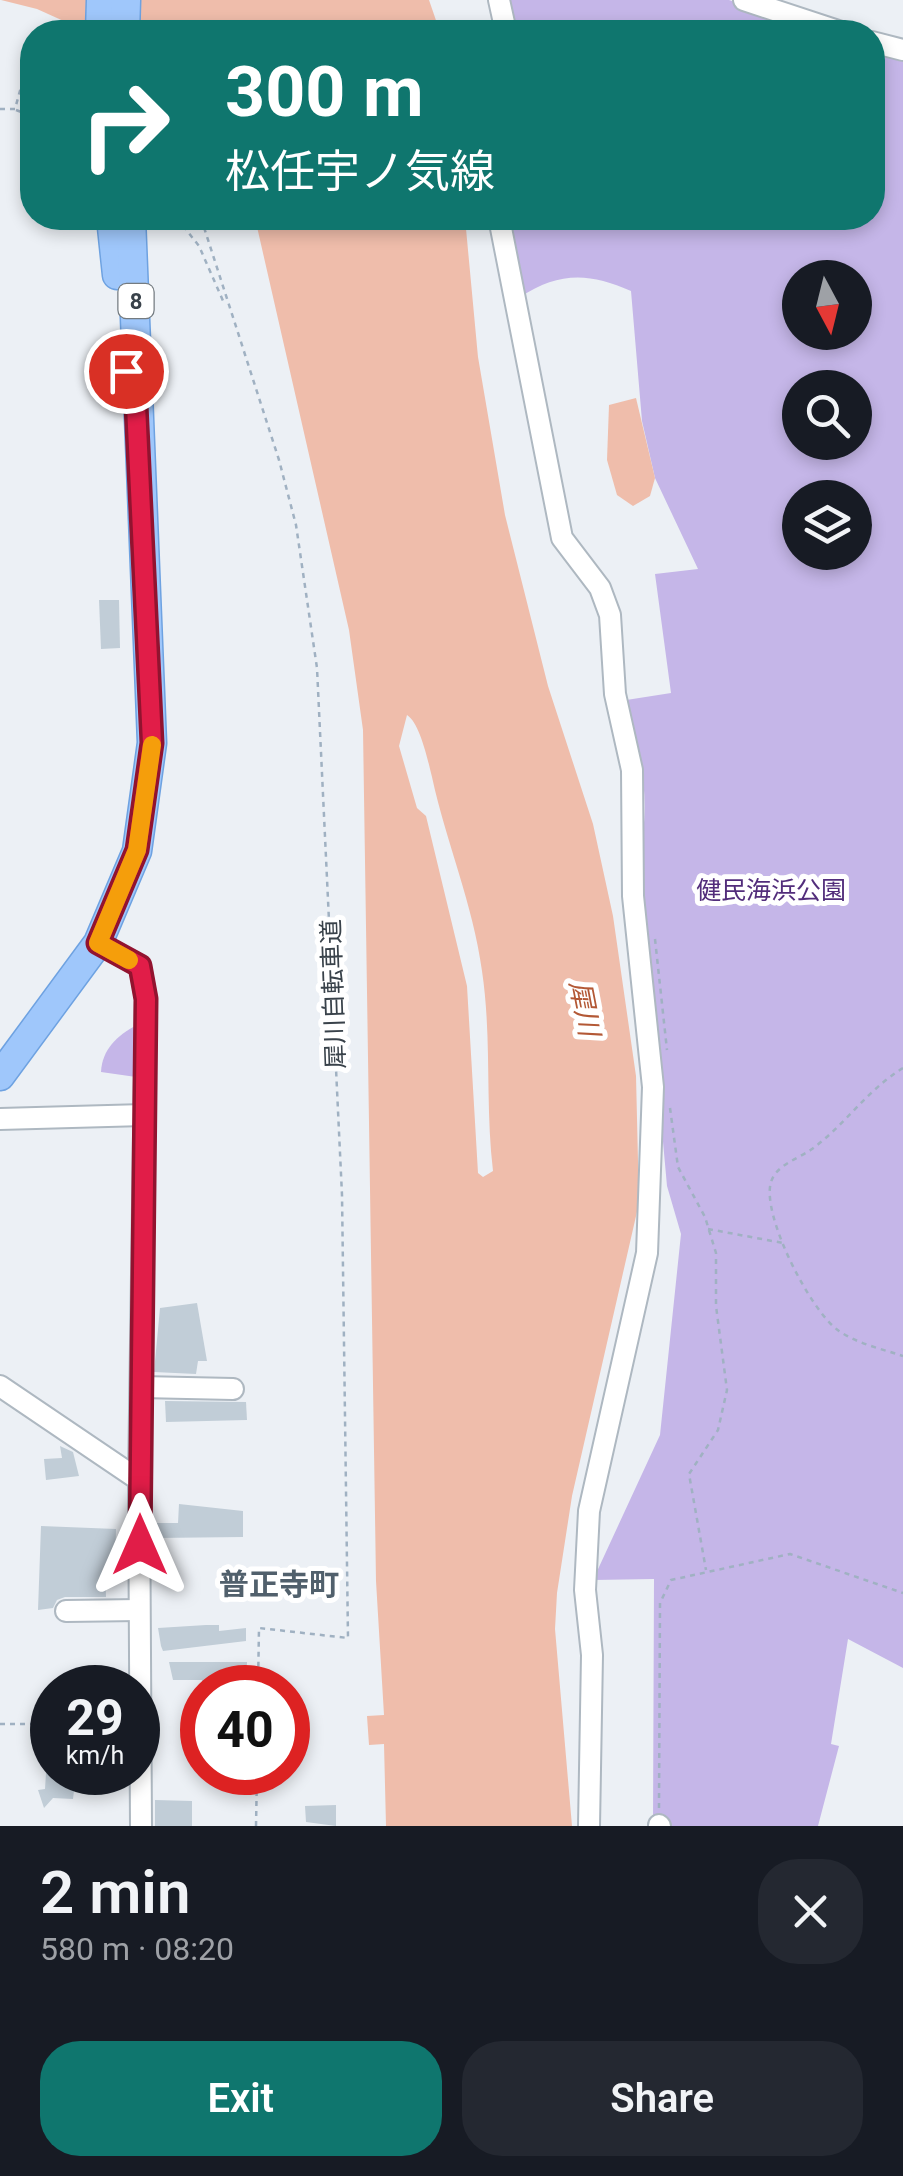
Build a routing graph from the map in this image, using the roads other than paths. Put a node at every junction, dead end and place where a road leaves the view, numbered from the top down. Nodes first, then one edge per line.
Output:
1 (744, 0) edge
2 (805, 20) edge
3 (112, 230) edge
4 (133, 230) edge
5 (501, 230) edge
6 (135, 384) junction
7 (98, 943) junction
8 (0, 1076) edge
9 (144, 1115) junction
10 (0, 1120) edge
11 (0, 1386) edge
12 (140, 1387) junction
13 (233, 1389) dead end
14 (139, 1480) junction
15 (140, 1610) junction
16 (66, 1611) dead end
17 (141, 1826) edge
18 (589, 1826) edge

1 - 2 street
3 - 6 main road, 8
4 - 6 main road, 8
5 - 18 street
6 - 7 main road, 8
7 - 8 main road, 8
7 - 9 street
9 - 10 street
9 - 12 street
11 - 14 street
12 - 13 street
12 - 14 street
14 - 15 street
15 - 16 street
15 - 17 street

